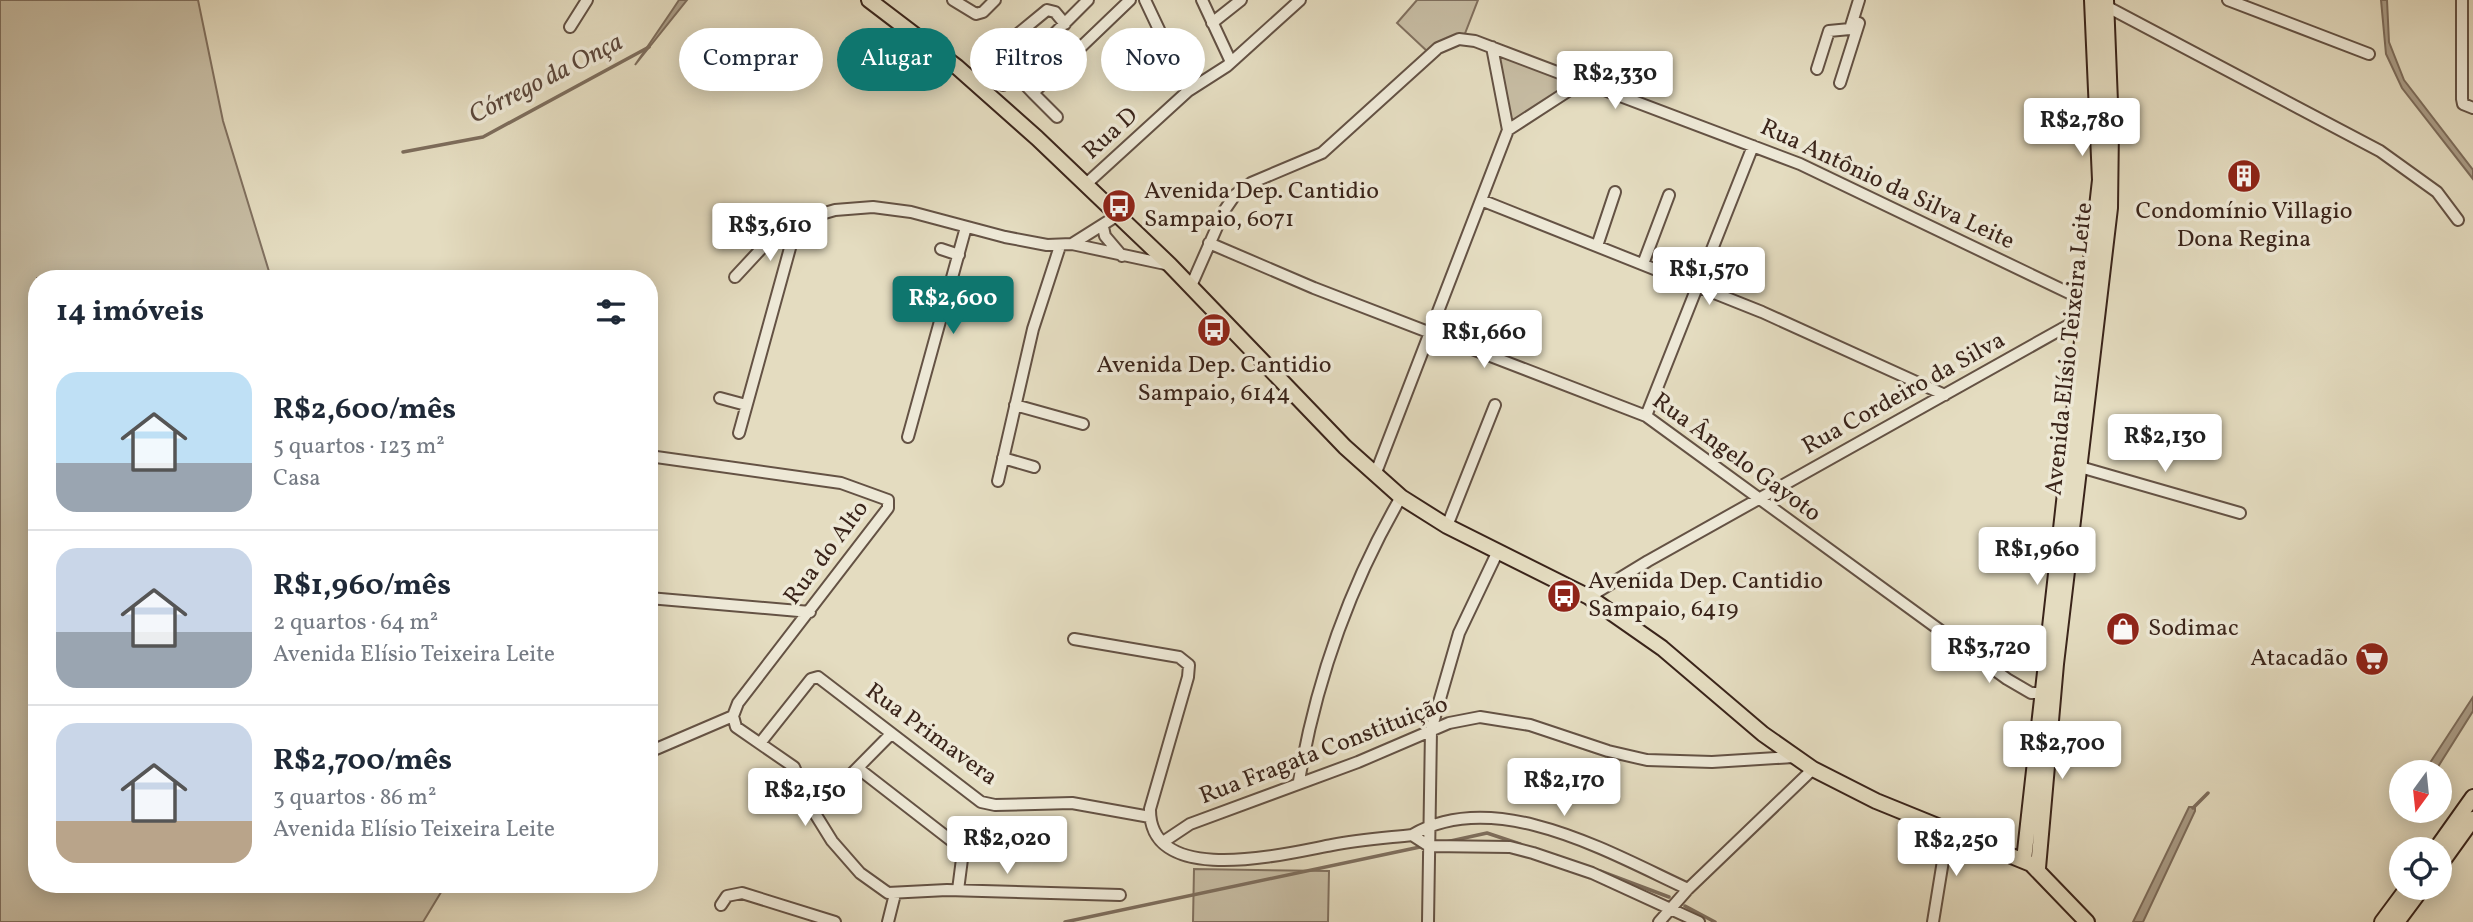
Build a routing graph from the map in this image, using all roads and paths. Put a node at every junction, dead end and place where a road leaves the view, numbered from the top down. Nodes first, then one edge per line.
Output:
1 (587, 0) edge
2 (869, 0) edge
3 (953, 0) edge
4 (996, 0) edge
5 (1088, 0) edge
6 (1130, 0) edge
7 (1145, 0) edge
8 (1202, 0) edge
9 (1241, 0) edge
10 (1300, 0) edge
11 (1859, 0) edge
12 (1866, 0) edge
13 (2228, 0) edge
14 (2462, 0) edge
15 (2100, 2) edge
16 (1212, 23) junction
17 (1065, 24) junction
18 (570, 27) dead end
19 (1025, 28) edge
20 (1061, 28) edge
21 (1492, 47) junction
22 (2369, 54) dead end
23 (1231, 62) junction
24 (1818, 69) dead end
25 (1582, 82) junction
26 (1840, 83) dead end
27 (1188, 92) junction
28 (1033, 93) joint
29 (2469, 107) edge
30 (1057, 117) dead end
31 (1508, 130) junction
32 (1753, 146) junction
33 (1085, 185) junction
34 (1615, 192) dead end
35 (1669, 195) dead end
36 (1481, 200) junction
37 (1118, 215) junction
38 (798, 219) junction
39 (2458, 220) dead end
40 (776, 226) junction
41 (1102, 226) junction
42 (966, 227) junction
43 (749, 235) dead end
44 (1209, 243) junction
45 (1072, 244) junction
46 (1059, 246) junction
47 (1597, 246) junction
48 (941, 249) dead end
49 (959, 255) junction
50 (1122, 256) junction
51 (1643, 264) junction
52 (1170, 265) junction
53 (735, 277) dead end
54 (1697, 285) junction
55 (1191, 286) junction
56 (2090, 310) junction
57 (1428, 332) junction
58 (1945, 395) junction
59 (720, 398) dead end
60 (746, 404) junction
61 (1016, 405) junction
62 (1495, 405) dead end
63 (1646, 416) junction
64 (1083, 424) dead end
65 (739, 433) dead end
66 (908, 437) dead end
67 (658, 457) edge
68 (1003, 458) junction
69 (1034, 467) dead end
70 (2080, 467) junction
71 (1375, 475) junction
72 (998, 481) dead end
73 (1401, 497) junction
74 (1758, 500) junction
75 (2240, 513) dead end
76 (1447, 526) junction
77 (2068, 531) junction
78 (1498, 551) junction
79 (1590, 597) junction
80 (658, 599) edge
81 (810, 612) junction
82 (1074, 639) dead end
83 (2048, 693) junction
84 (734, 721) junction
85 (1431, 730) junction
86 (890, 734) junction
87 (761, 742) junction
88 (658, 749) edge
89 (1794, 757) junction
90 (859, 769) junction
91 (1813, 769) junction
92 (1300, 781) junction
93 (2473, 797) edge
94 (814, 812) junction
95 (1150, 817) junction
96 (2473, 820) edge
97 (1427, 825) junction
98 (1948, 830) junction
99 (1412, 835) junction
100 (2445, 837) edge
101 (1163, 842) junction
102 (1429, 846) junction
103 (2452, 849) edge
104 (2024, 860) junction
105 (2038, 869) junction
106 (1688, 889) junction
107 (958, 890) junction
108 (895, 894) junction
109 (1120, 895) dead end
110 (2398, 900) edge
111 (2413, 900) edge
112 (721, 905) dead end
113 (1671, 908) junction
114 (835, 922) edge
115 (888, 922) edge
116 (1427, 922) edge
117 (1659, 922) edge
118 (1699, 922) edge
119 (1933, 922) edge
120 (2087, 922) edge
121 (2382, 922) edge
122 (2397, 922) edge

1 - 18 street
2 - 33 main road
3 - 4 street
5 - 17 street
6 - 28 street
7 - 27 street
8 - 16 street
9 - 16 street
10 - 23 street, Rua D
11 - 24 street
12 - 26 street
13 - 22 street
14 - 29 street
15 - 39 street
15 - 56 main road, Avenida Elísio Teixeira Leite
16 - 23 street
17 - 19 street
17 - 20 street
21 - 25 street, Rua Antônio da Silva Leite
21 - 31 street
21 - 44 street, Rua Antônio da Silva Leite
23 - 27 street, Rua D
25 - 31 street
25 - 32 street, Rua Antônio da Silva Leite
27 - 33 street, Rua D
28 - 30 street
31 - 36 street
32 - 54 street
32 - 56 street, Rua Antônio da Silva Leite
33 - 37 main road
34 - 47 street
35 - 51 street
36 - 47 street
36 - 57 street
37 - 41 street
37 - 52 main road
38 - 40 street
38 - 42 street
38 - 60 street
40 - 43 street
40 - 53 street
41 - 45 street
41 - 50 street
42 - 46 street
42 - 49 street
44 - 55 street, Rua Antônio da Silva Leite
44 - 57 street, Rua Ângelo Gayoto
45 - 46 street
45 - 50 street
46 - 61 street
47 - 51 street
48 - 49 street
49 - 66 street
50 - 52 street
51 - 54 street
52 - 55 main road
54 - 58 street
54 - 63 street
55 - 71 main road
56 - 58 street, Rua Cordeiro da Silva
56 - 70 main road, Avenida Elísio Teixeira Leite
56 - 77 main road, Avenida Elísio Teixeira Leite
57 - 63 street, Rua Ângelo Gayoto
57 - 71 street
58 - 74 street, Rua Cordeiro da Silva
59 - 60 street
60 - 65 street
61 - 64 street
61 - 68 street
62 - 76 street
63 - 74 street, Rua Ângelo Gayoto
67 - 81 street, Rua do Alto
68 - 69 street
68 - 72 street
70 - 75 street
70 - 77 main road, Avenida Elísio Teixeira Leite
71 - 73 main road
73 - 76 main road
73 - 92 street
74 - 79 street, Rua Cordeiro da Silva
74 - 83 street, Rua Ângelo Gayoto
76 - 78 main road
77 - 83 main road, Avenida Elísio Teixeira Leite
78 - 79 main road
78 - 85 street
79 - 89 main road
80 - 81 street
81 - 84 street, Rua do Alto
82 - 95 street
83 - 104 main road, Avenida Elísio Teixeira Leite
83 - 105 main road, Avenida Elísio Teixeira Leite
84 - 87 street
84 - 88 street
85 - 89 street, Rua Fragata Constituição
85 - 92 street, Rua Fragata Constituição
85 - 97 street
86 - 87 street, Rua Primavera
86 - 90 street
86 - 95 street, Rua Primavera
87 - 94 street
89 - 91 main road
90 - 94 street
90 - 107 street
91 - 98 main road
91 - 106 street
92 - 101 street, Rua Fragata Constituição
93 - 100 main road
94 - 108 street
95 - 101 street
96 - 103 main road
97 - 99 street
97 - 102 street
97 - 106 street
98 - 104 main road
98 - 119 street
99 - 101 street
99 - 102 street
102 - 113 street
102 - 116 street
104 - 105 main road
105 - 120 main road
106 - 113 street
107 - 108 street
107 - 109 street
108 - 115 street
110 - 121 main road
111 - 122 main road
112 - 114 street
113 - 117 street
113 - 118 street

